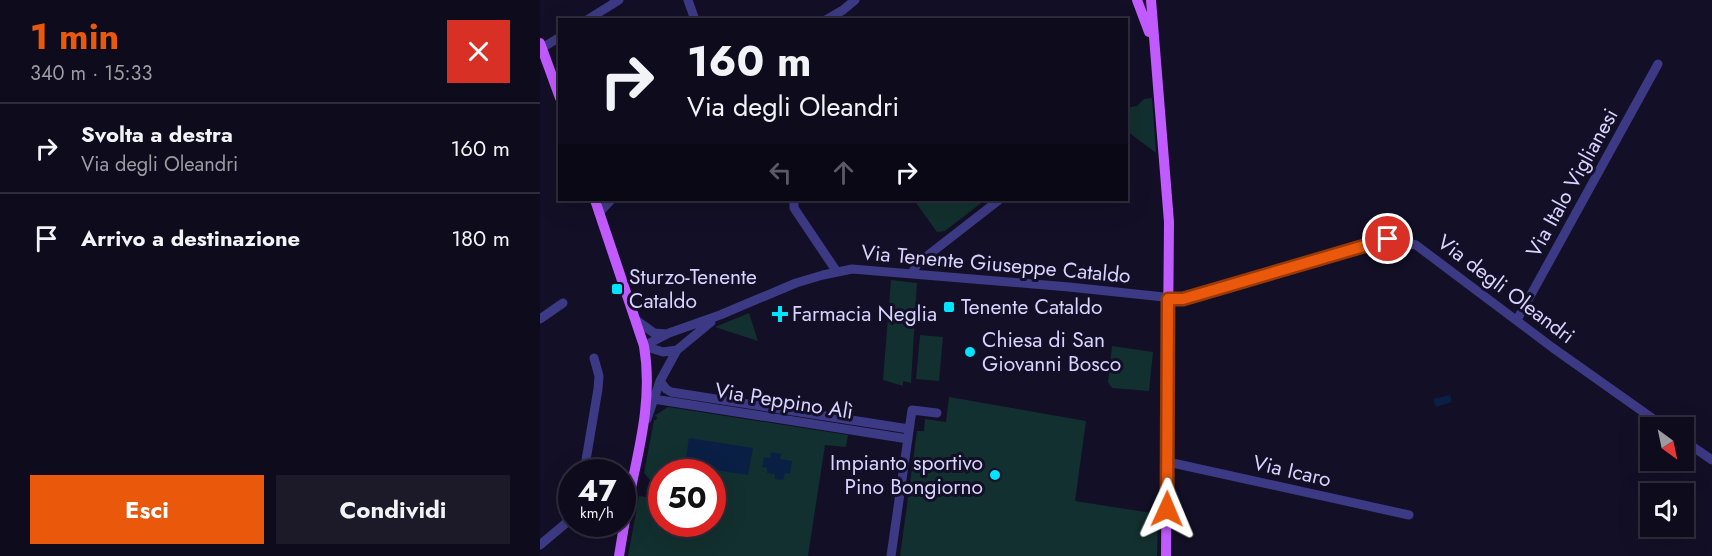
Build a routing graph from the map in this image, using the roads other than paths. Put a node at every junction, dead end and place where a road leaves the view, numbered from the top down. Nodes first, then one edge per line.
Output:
1 (619, 0) edge
2 (688, 0) edge
3 (855, 0) edge
4 (1137, 0) edge
5 (1151, 0) edge
6 (601, 16) edge
7 (694, 18) edge
8 (829, 18) edge
9 (558, 38) edge
10 (541, 45) edge
11 (1154, 46) junction
12 (1658, 64) dead end
13 (558, 92) edge
14 (594, 201) edge
15 (610, 201) edge
16 (794, 201) edge
17 (998, 201) edge
18 (599, 213) junction
19 (837, 272) junction
20 (912, 273) junction
21 (1168, 299) junction
22 (563, 303) dead end
23 (720, 315) junction
24 (540, 319) edge
25 (636, 320) junction
26 (1516, 320) junction
27 (669, 333) junction
28 (644, 346) junction
29 (677, 350) junction
30 (594, 358) dead end
31 (660, 381) junction
32 (651, 398) junction
33 (937, 413) dead end
34 (1651, 417) edge
35 (909, 434) junction
36 (1694, 448) edge
37 (586, 459) edge
38 (1712, 460) edge
39 (1168, 462) junction
40 (1409, 515) dead end
41 (558, 530) edge
42 (540, 545) edge
43 (619, 556) edge
44 (891, 556) edge
45 (1166, 556) edge

1 - 6 street
2 - 7 street
3 - 8 street
4 - 11 main road
5 - 11 main road
9 - 10 street
10 - 13 main road
11 - 21 main road
12 - 26 street, Via Italo Viglianesi
14 - 18 main road
15 - 18 street
16 - 19 street
17 - 20 street
18 - 25 main road
19 - 20 street, Via Tenente Giuseppe Cataldo
19 - 23 street, Via Tenente Giuseppe Cataldo
20 - 21 street, Via Tenente Giuseppe Cataldo
21 - 26 street, Via degli Oleandri
21 - 39 main road
22 - 24 street
23 - 27 street
23 - 29 street
25 - 27 street
25 - 28 main road
26 - 34 street, Via degli Oleandri
27 - 28 street
28 - 29 street
28 - 32 main road
29 - 31 street
30 - 37 street
31 - 32 street
31 - 35 street, Via Peppino Alì
32 - 35 street, Via Peppino Alì
32 - 43 main road
33 - 35 street
35 - 44 street
36 - 38 street
39 - 40 street, Via Icaro
39 - 45 main road
41 - 42 street

